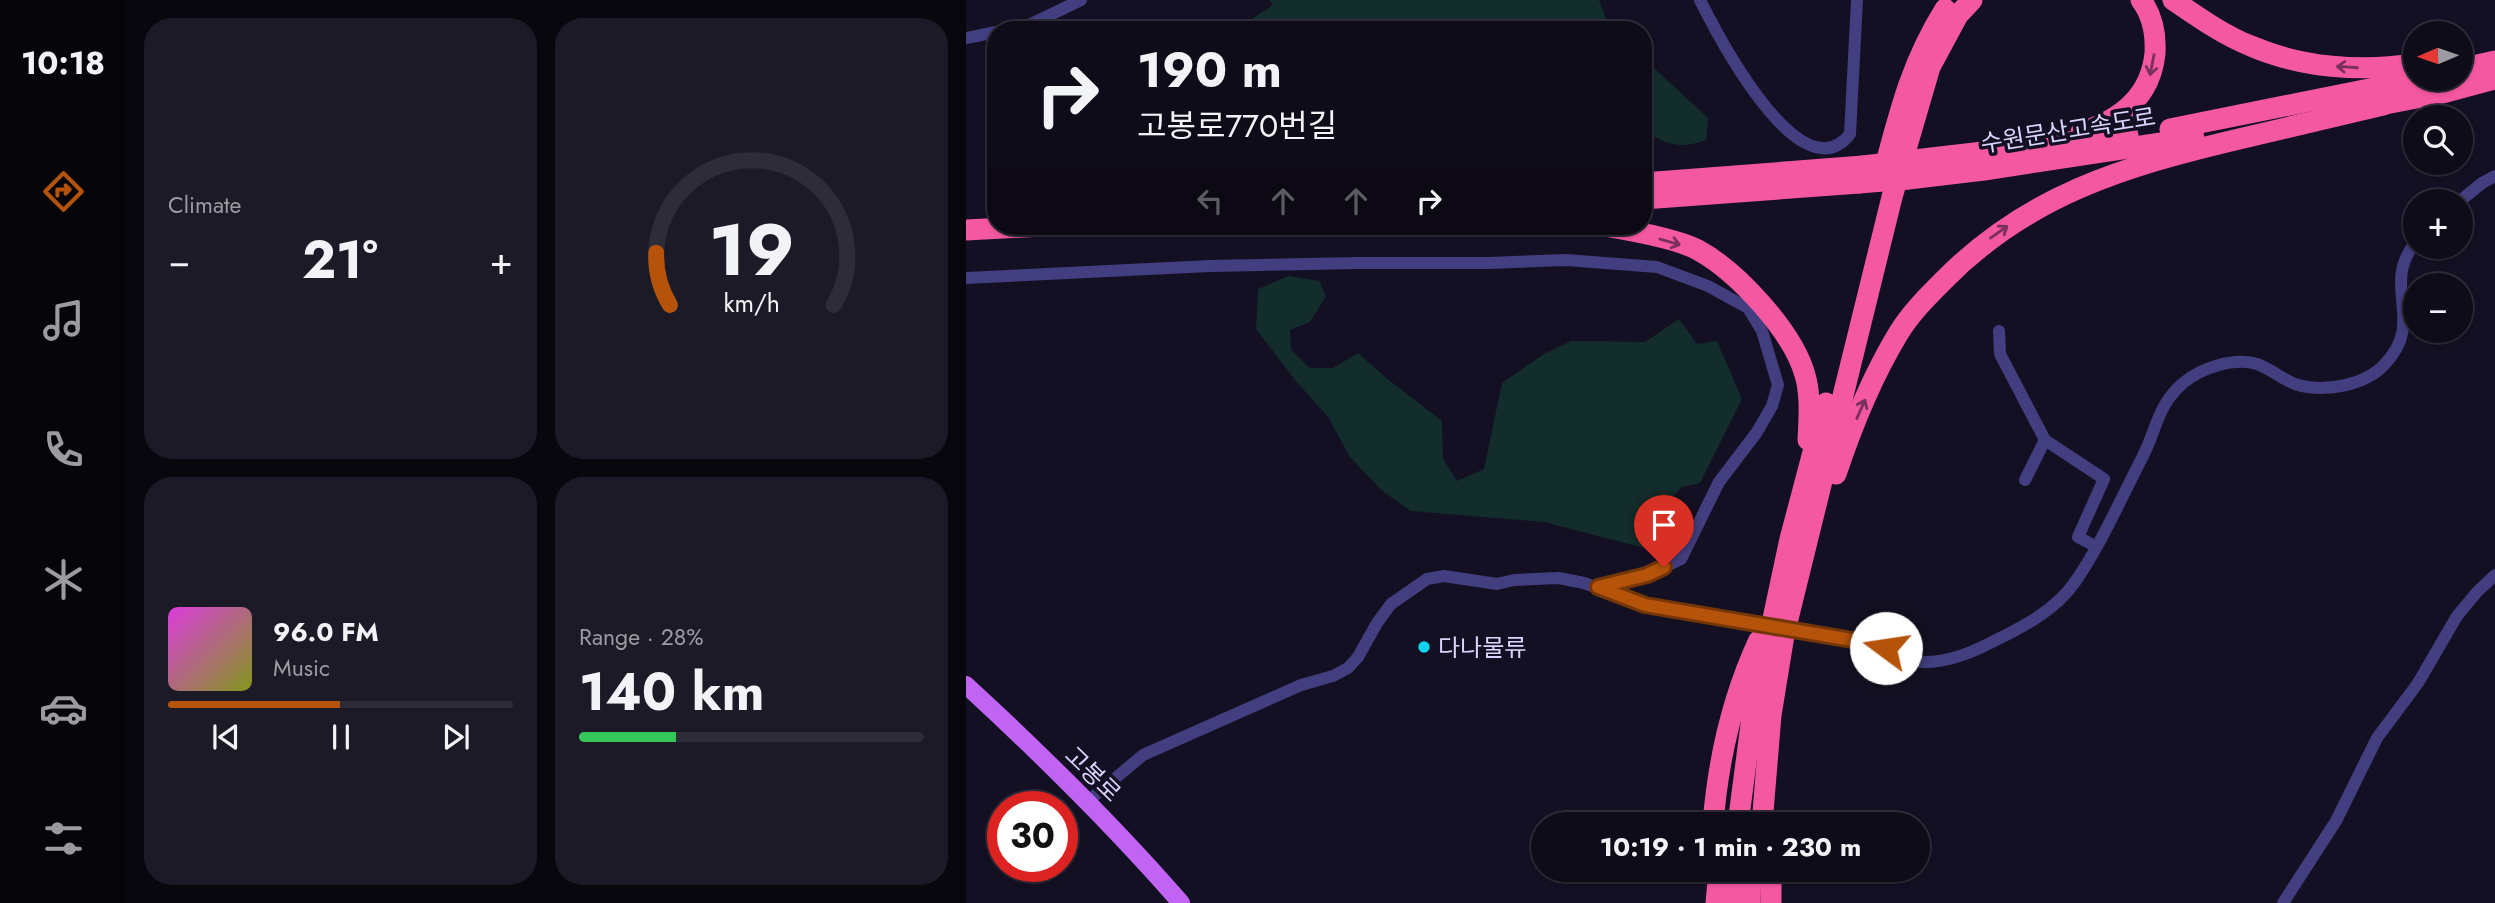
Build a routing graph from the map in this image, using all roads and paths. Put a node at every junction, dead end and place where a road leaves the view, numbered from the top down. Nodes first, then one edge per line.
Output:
1 (1082, 0) edge
2 (1700, 0) edge
3 (1857, 0) edge
4 (1953, 0) edge
5 (1972, 0) edge
6 (2141, 0) edge
7 (2172, 0) edge
8 (1039, 21) edge
9 (987, 34) edge
10 (966, 38) edge
11 (2495, 49) edge
12 (2473, 53) edge
13 (2495, 61) edge
14 (2403, 65) edge
15 (2473, 66) edge
16 (2495, 79) edge
17 (2403, 82) edge
18 (2383, 105) junction
19 (2033, 147) junction
20 (1911, 169) junction
21 (1861, 174) junction
22 (2495, 176) edge
23 (1652, 183) edge
24 (2473, 190) edge
25 (1652, 198) edge
26 (987, 216) edge
27 (966, 217) edge
28 (987, 229) edge
29 (966, 230) edge
30 (1640, 235) edge
31 (2405, 259) edge
32 (966, 278) edge
33 (1999, 331) dead end
34 (2045, 440) junction
35 (2025, 480) dead end
36 (1790, 539) junction
37 (2095, 546) junction
38 (2495, 575) edge
39 (1598, 587) junction
40 (1785, 604) junction
41 (1755, 648) junction
42 (1779, 672) junction
43 (966, 685) edge
44 (1771, 715) junction
45 (1087, 803) junction
46 (1714, 812) edge
47 (1724, 812) edge
48 (1733, 812) edge
49 (1740, 812) edge
50 (1748, 812) edge
51 (1756, 812) edge
52 (1763, 812) edge
53 (1774, 812) edge
54 (1712, 882) edge
55 (1717, 882) edge
56 (1728, 882) edge
57 (1735, 882) edge
58 (1744, 882) edge
59 (1751, 882) edge
60 (1760, 882) edge
61 (1771, 882) edge
62 (1181, 903) edge
63 (1713, 903) edge
64 (1728, 903) edge
65 (1734, 903) edge
66 (1744, 903) edge
67 (1750, 903) edge
68 (1760, 903) edge
69 (1771, 903) edge
70 (2284, 903) edge

1 - 8 street
2 - 3 street
4 - 36 highway
5 - 40 highway
6 -> 19 highway
14 -> 7 highway
9 - 10 street
11 - 12 highway
13 - 15 highway
16 - 18 highway, 수원문산고속도로
17 - 19 highway, 수원문산고속도로
18 - 20 highway, 수원문산고속도로
40 -> 18 highway
19 - 20 highway, 수원문산고속도로
20 - 21 highway, 수원문산고속도로, bridge
21 - 23 highway, 수원문산고속도로
21 - 25 highway, 수원문산고속도로
22 - 24 street
26 - 27 highway
28 - 29 highway
30 -> 36 highway
31 - 37 street
32 - 39 street
33 - 34 street
34 - 35 street
34 - 37 street
36 - 40 highway
37 - 39 street, bridge
38 - 70 street
39 - 45 street
40 - 41 highway
40 - 42 highway
40 - 48 highway
40 - 49 highway
41 - 46 highway
41 - 47 highway
42 - 44 highway
42 - 50 highway
42 - 53 highway
43 - 45 main road, 고봉로
44 - 51 highway
44 - 52 highway
45 - 62 main road, 고봉로
54 - 63 highway
55 - 63 highway
56 - 64 highway
57 - 65 highway
58 - 66 highway
59 - 67 highway
60 - 68 highway
61 - 69 highway

